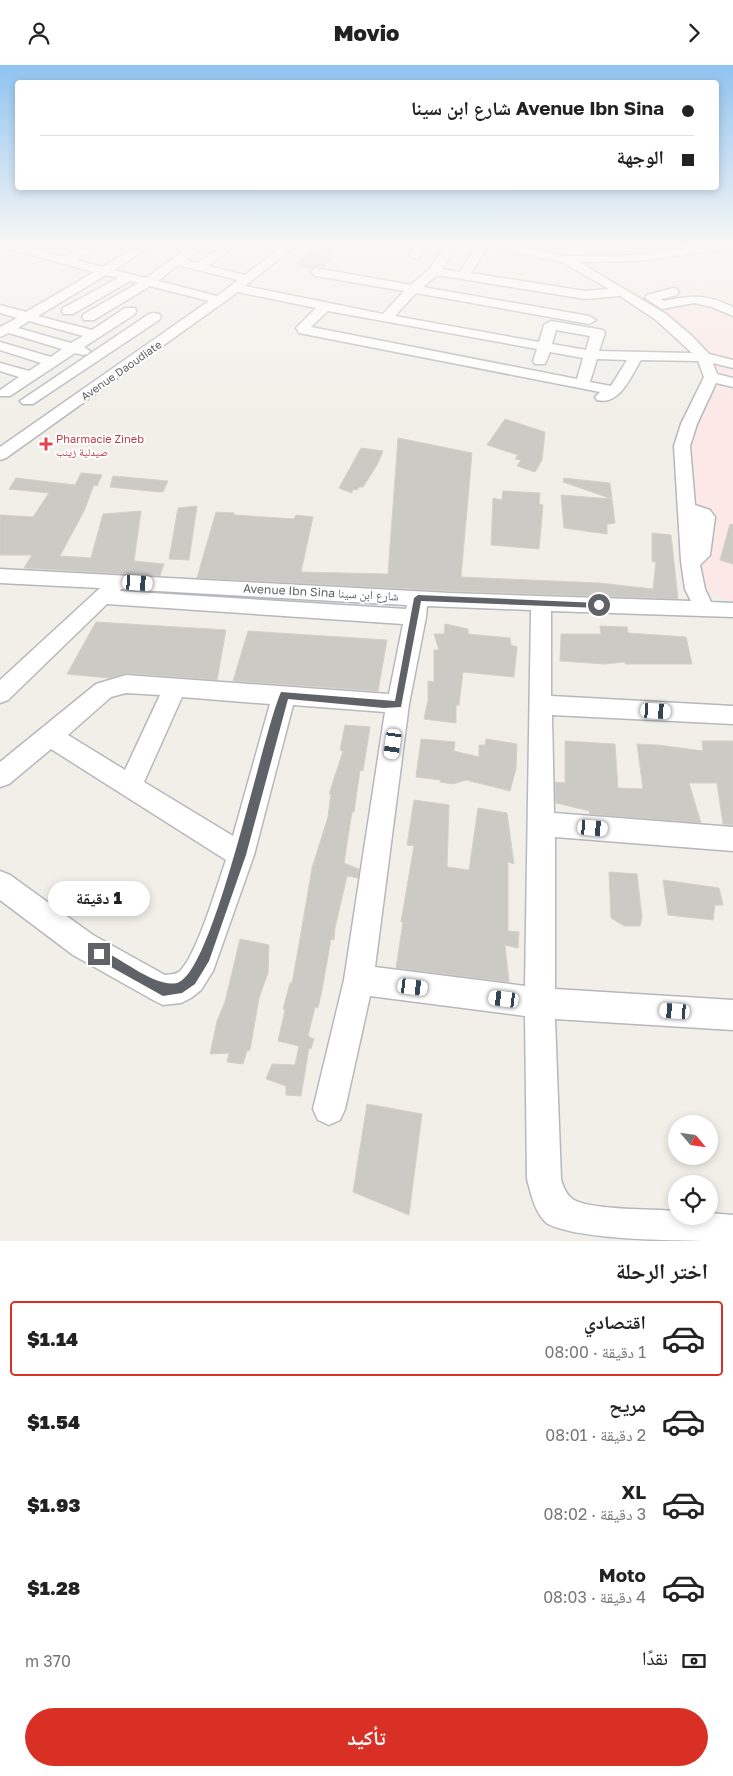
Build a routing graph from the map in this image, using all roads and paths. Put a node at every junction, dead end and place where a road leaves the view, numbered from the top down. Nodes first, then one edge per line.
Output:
1 (51, 302) edge
2 (83, 302) edge
3 (116, 302) edge
4 (216, 302) edge
5 (298, 302) edge
6 (336, 302) edge
7 (400, 302) edge
8 (444, 302) edge
9 (467, 302) edge
10 (637, 302) edge
11 (657, 302) edge
12 (679, 302) edge
13 (709, 302) edge
14 (46, 306) junction
15 (109, 306) junction
16 (439, 306) dead end
17 (184, 307) dead end
18 (328, 308) junction
19 (0, 309) edge
20 (461, 309) junction
21 (68, 311) junction
22 (130, 311) junction
23 (203, 312) junction
24 (733, 312) edge
25 (360, 314) junction
26 (28, 317) junction
27 (89, 317) junction
28 (154, 317) junction
29 (386, 318) junction
30 (505, 319) dead end
31 (589, 320) dead end
32 (407, 322) junction
33 (110, 323) junction
34 (184, 325) junction
35 (450, 330) junction
36 (4, 331) edge
37 (94, 335) junction
38 (340, 338) junction
39 (501, 339) junction
40 (0, 346) edge
41 (387, 347) junction
42 (544, 347) junction
43 (74, 348) junction
44 (96, 355) junction
45 (592, 355) junction
46 (436, 357) junction
47 (636, 357) junction
48 (704, 357) junction
49 (53, 362) junction
50 (129, 364) junction
51 (733, 364) edge
52 (480, 370) junction
53 (3, 371) edge
54 (31, 376) junction
55 (536, 376) junction
56 (711, 377) junction
57 (733, 383) edge
58 (582, 385) junction
59 (615, 391) junction
60 (2, 393) edge
61 (549, 393) dead end
62 (28, 401) junction
63 (62, 412) junction
64 (4, 449) edge
65 (0, 576) edge
66 (119, 581) junction
67 (102, 597) junction
68 (541, 602) junction
69 (417, 607) junction
70 (704, 608) junction
71 (733, 609) edge
72 (175, 688) junction
73 (0, 695) edge
74 (284, 695) junction
75 (398, 704) junction
76 (540, 705) junction
77 (733, 715) edge
78 (50, 736) junction
79 (0, 776) edge
80 (130, 786) junction
81 (542, 824) junction
82 (733, 839) edge
83 (241, 855) junction
84 (0, 884) edge
85 (359, 980) junction
86 (540, 1003) junction
87 (733, 1015) edge
88 (329, 1109) dead end
89 (733, 1233) edge

1 - 14 street
2 - 21 street
3 - 15 street
4 - 23 street, Avenue Daoudiate
5 - 18 street
6 - 18 street
7 - 29 street
8 - 20 street
9 - 20 street
10 - 48 street
11 - 12 street
13 - 24 street
14 - 21 street
14 - 26 street
15 - 22 street
15 - 27 street
16 - 20 street
17 - 23 street
18 - 25 street
18 - 38 street
19 - 26 street
20 - 30 street
20 - 31 street
20 - 35 street
21 - 27 street
22 - 28 street
22 - 33 street
23 - 34 street, Avenue Daoudiate
25 - 29 street
25 - 38 street
26 - 36 street
26 - 37 street
27 - 33 street
28 - 34 street
28 - 44 street
29 - 32 street
32 - 35 street
32 - 41 street
33 - 37 street
34 - 50 street, Avenue Daoudiate
35 - 39 street
35 - 46 street
36 - 43 street
37 - 43 street
38 - 41 street
39 - 42 street
39 - 52 street
40 - 49 street
41 - 46 street
42 - 45 street
42 - 45 street
42 - 55 street
43 - 44 street
43 - 49 street
44 - 50 street
44 - 62 street
45 - 47 street
45 - 58 street
46 - 52 street
47 - 48 street
47 - 59 street
48 - 51 street
48 - 56 street
49 - 54 street
50 - 63 street, Avenue Daoudiate
52 - 55 street
53 - 54 street
54 - 60 street
55 - 58 street
56 - 57 street
56 - 70 street
58 - 59 street
59 - 61 street
60 - 62 street
62 - 63 street
63 - 64 street, Avenue Daoudiate
65 - 66 street, Avenue Ibn Sina شارع ابن سينا
66 - 67 street
66 - 69 street, Avenue Ibn Sina شارع ابن سينا
67 - 69 street
67 - 73 street
68 - 69 street, Avenue Ibn Sina شارع ابن سينا
68 - 70 street, Avenue Ibn Sina شارع ابن سينا
68 - 76 street
69 - 75 street
70 - 71 street, Avenue Ibn Sina شارع ابن سينا
72 - 74 street
72 - 78 street
72 - 80 street
74 - 75 street
74 - 83 street
75 - 85 street
76 - 77 street
76 - 81 street
78 - 79 street
78 - 80 street
80 - 83 street
81 - 82 street
81 - 86 street
83 - 84 street
85 - 86 street
85 - 88 street
86 - 87 street
86 - 89 street

